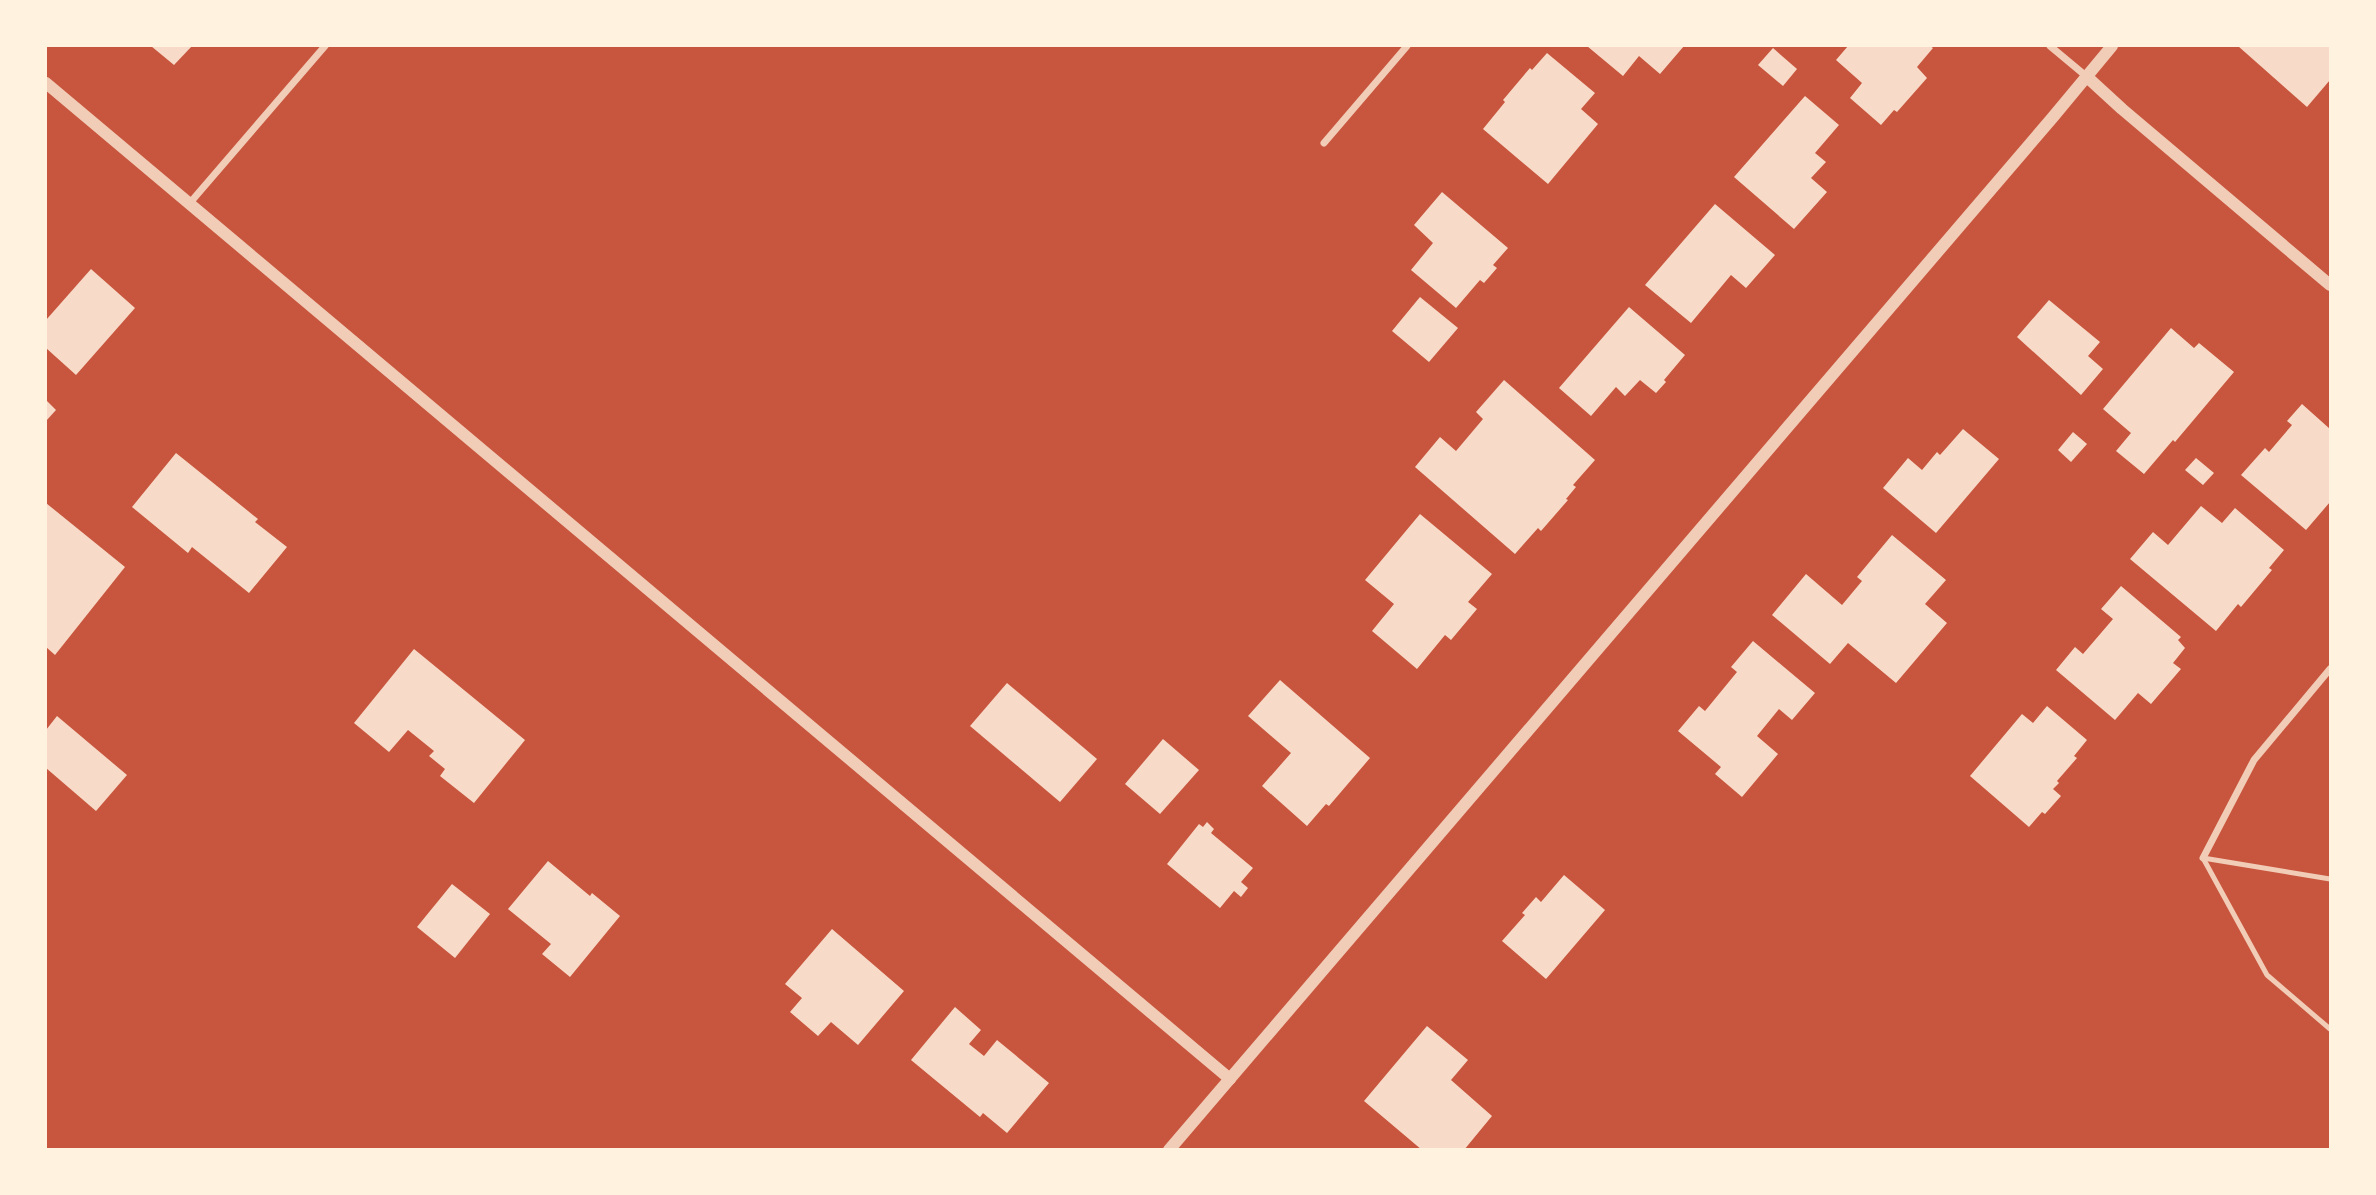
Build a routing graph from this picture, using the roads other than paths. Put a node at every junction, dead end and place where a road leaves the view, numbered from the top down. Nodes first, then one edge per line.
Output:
1 (325, 46) edge
2 (1406, 46) edge
3 (2050, 46) edge
4 (2112, 46) edge
5 (2086, 76) junction
6 (46, 83) edge
7 (1324, 143) dead end
8 (189, 204) junction
9 (2330, 285) edge
10 (2330, 669) edge
11 (2203, 858) junction
12 (2330, 879) edge
13 (2330, 1029) edge
14 (1230, 1079) junction
15 (1169, 1150) edge

1 - 8 street
2 - 7 street
3 - 5 street
4 - 5 street
5 - 9 street
5 - 14 street
6 - 8 street
8 - 14 street
10 - 11 street
11 - 12 lane
11 - 13 lane
14 - 15 street

